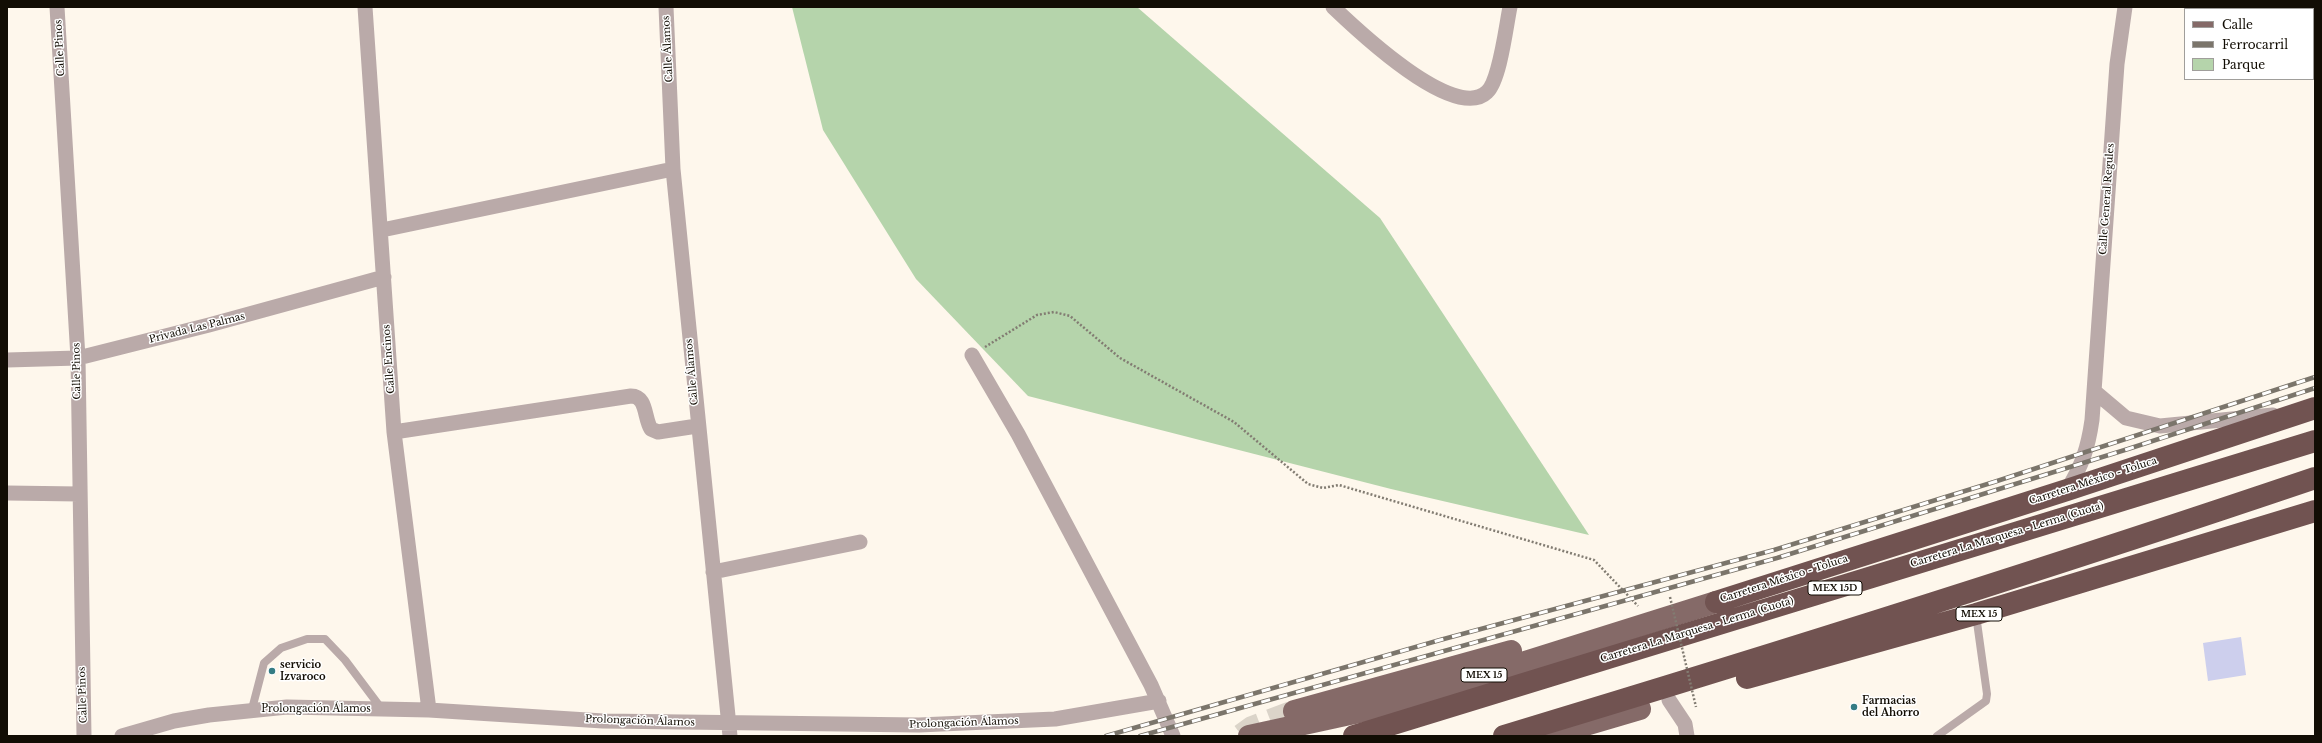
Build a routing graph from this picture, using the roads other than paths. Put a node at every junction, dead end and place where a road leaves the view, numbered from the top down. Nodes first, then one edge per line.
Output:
1 (57, 7) edge
2 (365, 7) edge
3 (666, 7) edge
4 (1333, 7) edge
5 (1510, 7) edge
6 (2125, 7) edge
7 (673, 169) junction
8 (382, 230) junction
9 (384, 277) junction
10 (972, 355) road end
11 (78, 358) junction
12 (7, 360) edge
13 (2094, 391) junction
14 (2310, 410) edge
15 (697, 426) junction
16 (394, 432) junction
17 (2315, 441) edge
18 (2315, 478) edge
19 (2067, 490) junction
20 (7, 494) edge
21 (79, 494) junction
22 (2310, 513) edge
23 (860, 542) dead end
24 (713, 572) junction
25 (1716, 602) junction
26 (1976, 614) junction
27 (1669, 700) junction
28 (1159, 701) junction
29 (381, 708) junction
30 (252, 709) junction
31 (1640, 709) junction
32 (429, 710) junction
33 (1294, 711) tunnel mouth
34 (730, 730) edge
35 (84, 736) edge
36 (122, 736) edge
37 (1173, 736) edge
38 (1249, 736) edge
39 (1354, 736) edge
40 (1504, 736) edge
41 (1548, 736) edge
42 (1573, 736) edge
43 (1687, 736) edge
44 (1937, 736) edge

1 - 11 street, Calle Pinos
2 - 8 street, Calle Encinos
3 - 7 street, Calle Álamos
4 - 5 street
6 - 13 street, Calle General Regules
7 - 8 street
7 - 15 street, Calle Álamos
8 - 9 street, Calle Encinos
9 - 11 street, Privada Las Palmas
9 - 16 street, Calle Encinos
10 - 28 street
11 - 12 street, Privada Las Palmas
11 - 21 street, Calle Pinos
13 - 14 street
13 - 19 street, Calle General Regules
14 - 19 highway, Carretera México - Toluca / MEX 15
15 - 16 street
15 - 24 street, Calle Álamos
16 - 32 street, Calle Encinos
17 - 39 highway, Carretera La Marquesa - Lerma (Cuota) / MEX 15D
18 - 40 highway
19 - 25 highway, Carretera México - Toluca / MEX 15
20 - 21 street
21 - 35 street, Calle Pinos
22 - 26 highway, MEX 15
23 - 24 street
24 - 34 street, Calle Álamos
25 - 33 main road
25 - 38 main road, Carretera México - Toluca / MEX 15
26 - 27 highway, MEX 15
26 - 44 lane
27 - 31 highway, MEX 15
27 - 43 street
28 - 34 street, Prolongación Álamos
28 - 37 street
29 - 30 street, Prolongación Álamos
29 - 30 lane
29 - 32 street, Prolongación Álamos
30 - 36 street, Prolongación Álamos
31 - 41 main road, MEX 15
31 - 42 main road
32 - 34 street, Prolongación Álamos

